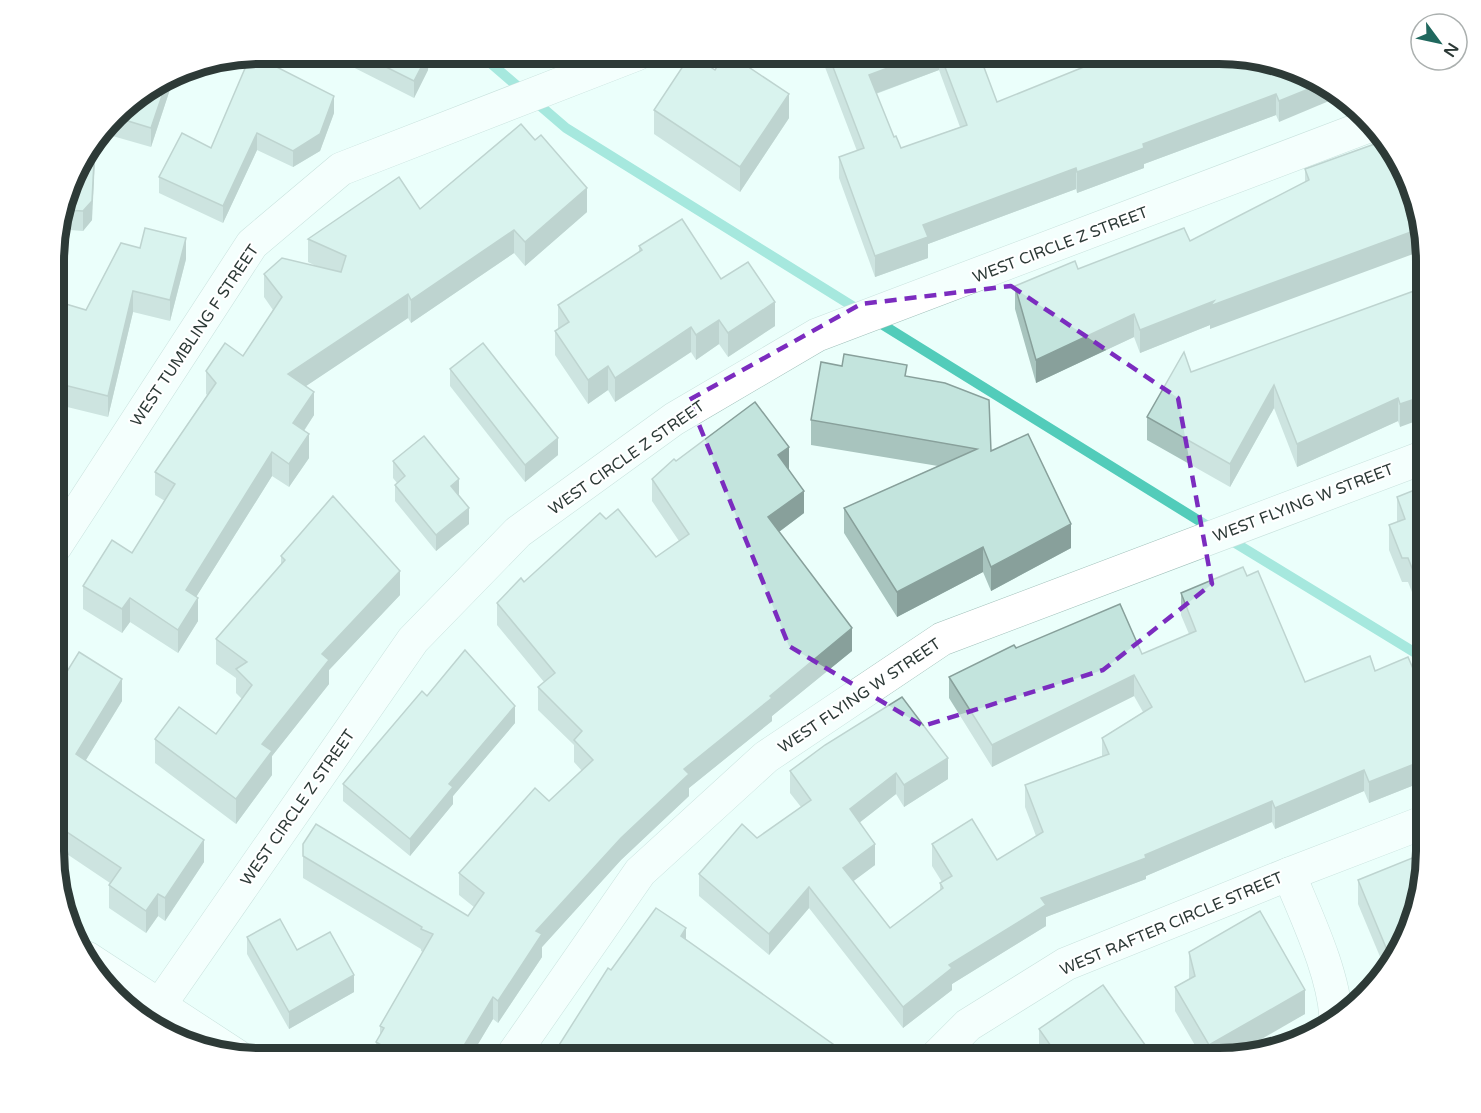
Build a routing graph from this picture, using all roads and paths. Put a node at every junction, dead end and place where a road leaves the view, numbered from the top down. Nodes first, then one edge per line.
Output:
1 (610, 64) edge
2 (1364, 128) edge
3 (1416, 460) edge
4 (64, 532) edge
5 (1416, 825) edge
6 (1289, 874) junction
7 (108, 975) edge
8 (1336, 1011) edge
9 (154, 1013) edge
10 (207, 1041) edge
11 (518, 1048) edge
12 (945, 1048) edge

1 - 4 street, WEST TUMBLING F STREET
2 - 9 street, WEST CIRCLE Z STREET
3 - 11 street, WEST FLYING W STREET
5 - 6 street, WEST RAFTER CIRCLE STREET
6 - 8 street
6 - 12 street, WEST RAFTER CIRCLE STREET
7 - 9 street
9 - 10 street

